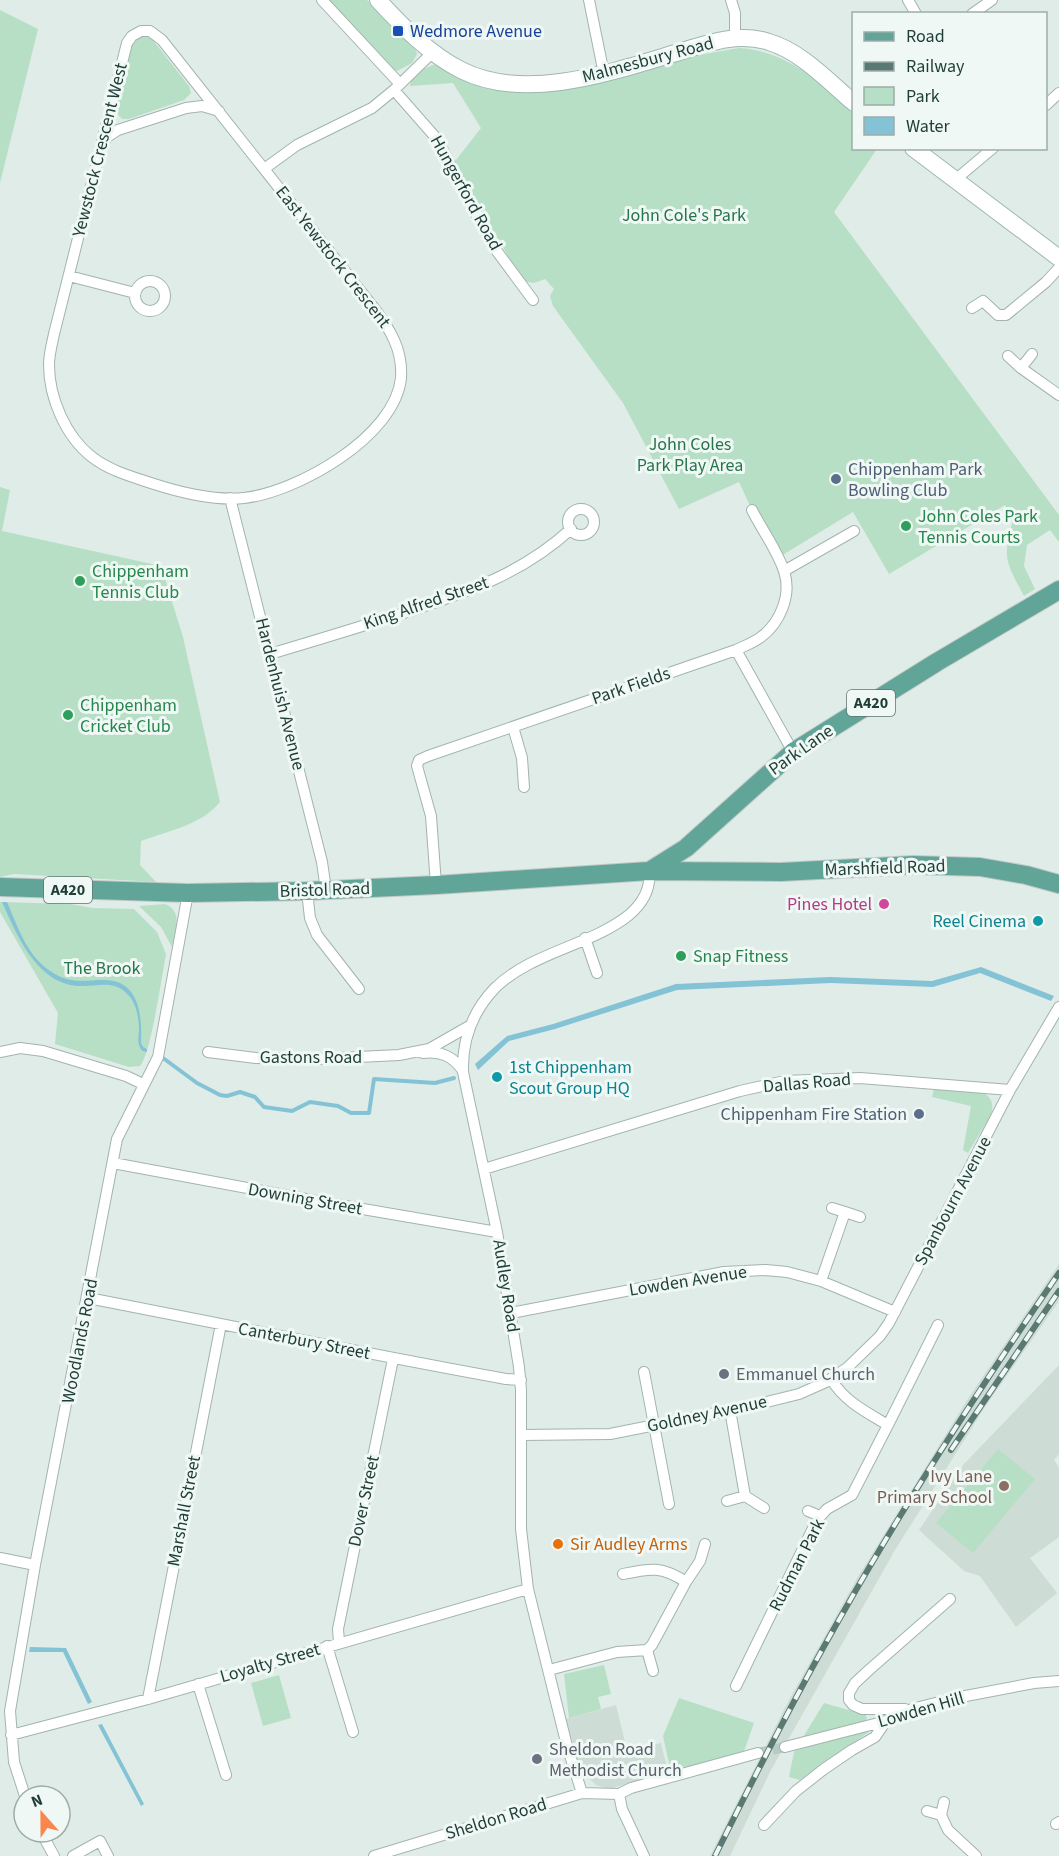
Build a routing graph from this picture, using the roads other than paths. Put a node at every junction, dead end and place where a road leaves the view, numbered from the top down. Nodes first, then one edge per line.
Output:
1 (322, 0) edge
2 (378, 0) edge
3 (589, 0) edge
4 (731, 0) edge
5 (992, 0) edge
6 (975, 12) edge
7 (141, 31) joint
8 (735, 38) junction
9 (433, 52) junction
10 (604, 74) junction
11 (397, 87) junction
12 (1059, 93) edge
13 (852, 101) edge
14 (1047, 104) edge
15 (219, 111) junction
16 (102, 146) junction
17 (916, 150) edge
18 (991, 150) edge
19 (264, 169) junction
20 (955, 180) junction
21 (1059, 258) edge
22 (1059, 267) edge
23 (69, 276) junction
24 (135, 293) dead end
25 (533, 300) dead end
26 (972, 308) dead end
27 (1032, 354) dead end
28 (1008, 356) dead end
29 (1021, 368) junction
30 (1059, 395) edge
31 (230, 498) junction
32 (752, 510) dead end
33 (570, 529) dead end
34 (854, 531) dead end
35 (784, 571) junction
36 (1059, 590) edge
37 (736, 650) junction
38 (270, 654) junction
39 (513, 727) junction
40 (793, 752) junction
41 (524, 787) dead end
42 (698, 837) junction
43 (649, 871) junction
44 (710, 872) junction
45 (1059, 884) edge
46 (436, 885) junction
47 (0, 887) edge
48 (326, 890) junction
49 (307, 891) junction
50 (188, 893) junction
51 (585, 938) junction
52 (597, 973) dead end
53 (359, 989) dead end
54 (1059, 1007) edge
55 (471, 1025) junction
56 (0, 1052) edge
57 (208, 1052) dead end
58 (414, 1053) junction
59 (463, 1072) junction
60 (143, 1084) junction
61 (1010, 1090) junction
62 (113, 1163) junction
63 (484, 1169) junction
64 (832, 1208) dead end
65 (845, 1212) junction
66 (860, 1217) dead end
67 (497, 1232) junction
68 (821, 1281) junction
69 (88, 1298) junction
70 (895, 1311) junction
71 (511, 1313) junction
72 (221, 1324) junction
73 (938, 1325) dead end
74 (393, 1359) junction
75 (644, 1372) dead end
76 (831, 1379) junction
77 (521, 1380) junction
78 (730, 1410) junction
79 (888, 1425) junction
80 (655, 1426) junction
81 (521, 1435) junction
82 (745, 1496) junction
83 (727, 1501) dead end
84 (669, 1504) dead end
85 (764, 1508) dead end
86 (808, 1511) dead end
87 (820, 1516) junction
88 (705, 1544) dead end
89 (0, 1558) edge
90 (36, 1565) junction
91 (623, 1574) dead end
92 (686, 1582) junction
93 (528, 1590) junction
94 (950, 1599) dead end
95 (761, 1636) junction
96 (339, 1642) junction
97 (771, 1642) dead end
98 (327, 1646) junction
99 (647, 1650) junction
100 (549, 1670) junction
101 (653, 1671) dead end
102 (1059, 1681) edge
103 (198, 1684) junction
104 (736, 1686) dead end
105 (148, 1699) junction
106 (912, 1710) junction
107 (886, 1721) junction
108 (352, 1732) dead end
109 (11, 1735) junction
110 (785, 1747) tunnel mouth
111 (758, 1753) tunnel mouth
112 (226, 1775) dead end
113 (21, 1784) edge
114 (582, 1793) junction
115 (619, 1794) junction
116 (945, 1802) dead end
117 (927, 1811) dead end
118 (941, 1815) junction
119 (764, 1825) dead end
120 (73, 1856) edge
121 (108, 1856) edge
122 (374, 1856) edge
123 (644, 1856) edge
124 (976, 1856) edge

1 - 11 street
2 - 9 main road, Malmesbury Road
3 - 10 street
4 - 8 street
5 - 6 street
7 - 15 street, East Yewstock Crescent
7 - 16 street, Yewstock Crescent West
8 - 10 main road, Malmesbury Road
8 - 13 main road, Malmesbury Road
9 - 10 main road, Malmesbury Road
9 - 11 street
11 - 19 street
11 - 25 street, Hungerford Road
12 - 14 street
15 - 16 street
15 - 19 street, East Yewstock Crescent
16 - 23 street, Yewstock Crescent West
17 - 20 main road
18 - 20 street
19 - 31 street, East Yewstock Crescent
20 - 21 main road
22 - 26 street
23 - 24 street
23 - 31 street, Yewstock Crescent West
27 - 29 street
28 - 29 street
29 - 30 street
31 - 38 street, Hardenhuish Avenue
32 - 35 street
33 - 38 street, King Alfred Street
34 - 35 street
35 - 37 street, Park Fields
36 - 40 main road, Park Lane / A420
37 - 39 street, Park Fields
37 - 40 street
38 - 48 street, Hardenhuish Avenue
39 - 41 street
39 - 46 street, Park Fields
40 - 42 main road, Park Lane / A420
42 - 43 main road, Park Lane / A420
42 - 44 main road
43 - 44 main road, Marshfield Road / A420
43 - 46 main road, Bristol Road / A420
43 - 51 street, Audley Road
44 - 45 main road, Marshfield Road / A420
46 - 48 main road, Bristol Road / A420
47 - 50 main road, Bristol Road / A420
48 - 49 main road, Bristol Road / A420
49 - 50 main road, Bristol Road / A420
49 - 53 street
50 - 60 street, Woodlands Road
51 - 52 street
51 - 55 street, Audley Road
54 - 61 street
55 - 58 street, Gastons Road
55 - 59 street, Audley Road
56 - 60 street
57 - 58 street, Gastons Road
58 - 59 street, Gastons Road
59 - 63 street, Audley Road
60 - 62 street, Woodlands Road
61 - 63 street, Dallas Road
61 - 70 street, Spanbourn Avenue
62 - 67 street, Downing Street
62 - 69 street, Woodlands Road
63 - 67 street, Audley Road
64 - 65 street
65 - 66 street
65 - 68 street
67 - 71 street, Audley Road
68 - 70 street, Lowden Avenue
68 - 71 street, Lowden Avenue
69 - 72 street, Canterbury Street
69 - 90 street, Woodlands Road
70 - 76 street, Goldney Avenue
71 - 77 street, Audley Road
72 - 74 street, Canterbury Street
72 - 105 street, Marshall Street
73 - 79 street, Rudman Park
74 - 77 street, Canterbury Street
74 - 96 street, Dover Street
75 - 80 street
76 - 78 street, Goldney Avenue
76 - 79 street
77 - 81 street, Audley Road
78 - 80 street, Goldney Avenue
78 - 82 street
79 - 87 street, Rudman Park
80 - 81 street, Goldney Avenue
80 - 84 street
81 - 93 street, Audley Road
82 - 83 street
82 - 85 street
86 - 87 street
87 - 95 street, Rudman Park
88 - 92 street
89 - 90 street
90 - 109 street, Woodlands Road
91 - 92 street
92 - 99 street
93 - 96 street, Loyalty Street
93 - 100 street, Audley Road
94 - 106 street
95 - 97 street
95 - 104 street, Rudman Park
96 - 98 street, Loyalty Street
98 - 103 street, Loyalty Street
98 - 108 street
99 - 100 street
99 - 101 street
100 - 114 street, Audley Road
102 - 106 street, Lowden Hill
103 - 105 street, Loyalty Street
103 - 112 street
105 - 109 street, Loyalty Street
106 - 107 street, Lowden Hill
107 - 110 street, Lowden Hill
107 - 119 street
109 - 113 street, Woodlands Road
111 - 115 street
114 - 115 street, Sheldon Road
114 - 122 street, Sheldon Road
115 - 123 street
116 - 118 street
117 - 118 street
118 - 124 street
120 - 121 street

